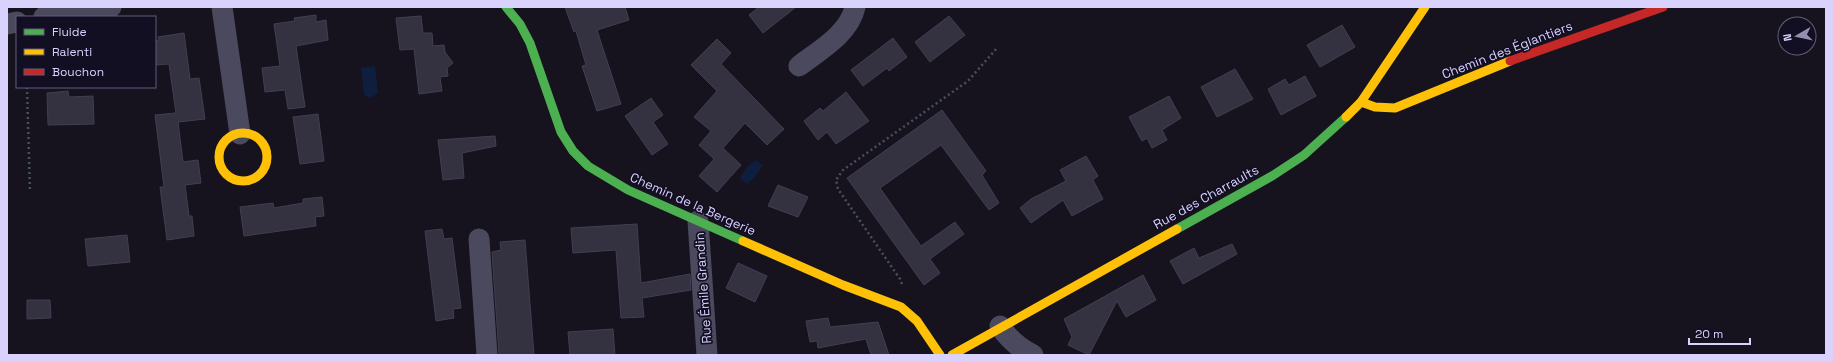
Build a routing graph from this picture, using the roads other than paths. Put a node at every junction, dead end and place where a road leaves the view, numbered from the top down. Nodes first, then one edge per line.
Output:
1 (111, 7) edge
2 (222, 7) edge
3 (506, 7) edge
4 (855, 7) edge
5 (1426, 7) edge
6 (1663, 7) edge
7 (51, 16) edge
8 (799, 66) dead end
9 (1361, 102) junction
10 (240, 134) junction
11 (698, 221) junction
12 (479, 239) dead end
13 (1000, 326) junction
14 (487, 355) edge
15 (708, 355) edge
16 (940, 355) edge
17 (952, 355) edge
18 (1033, 355) edge

1 - 7 street
2 - 10 street
3 - 11 street, Chemin de la Bergerie
4 - 8 street
5 - 9 street, Rue des Charraults
6 - 9 street, Chemin des Églantiers
9 - 13 street, Rue des Charraults
10 - 10 street
11 - 15 street, Rue Émile Grandin
11 - 16 street, Chemin de la Bergerie
12 - 14 street
13 - 17 street, Rue des Charraults
13 - 18 street

